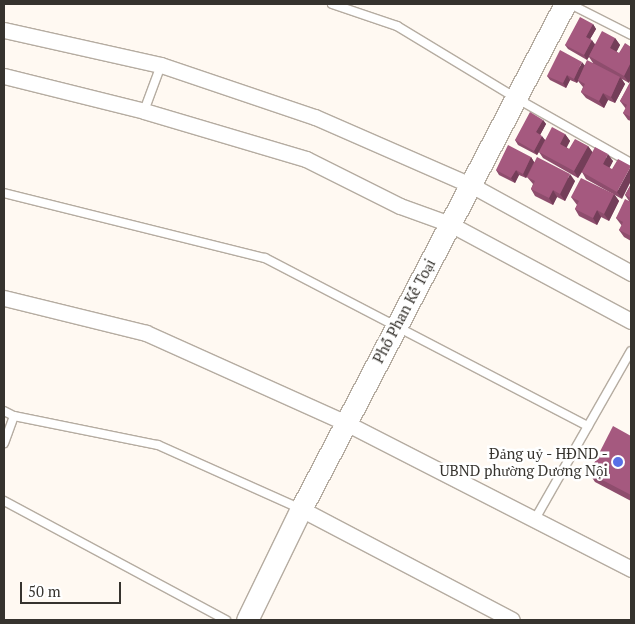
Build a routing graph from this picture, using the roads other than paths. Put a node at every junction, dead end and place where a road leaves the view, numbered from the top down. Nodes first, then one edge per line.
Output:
1 (332, 4) edge
2 (565, 4) edge
3 (570, 4) edge
4 (4, 30) edge
5 (631, 35) edge
6 (161, 65) junction
7 (4, 76) edge
8 (516, 98) junction
9 (144, 111) junction
10 (631, 162) edge
11 (471, 185) junction
12 (4, 193) edge
13 (450, 224) junction
14 (631, 273) edge
15 (4, 298) edge
16 (631, 322) edge
17 (396, 328) junction
18 (631, 351) edge
19 (4, 411) edge
20 (14, 416) junction
21 (346, 423) junction
22 (588, 426) junction
23 (4, 443) edge
24 (4, 501) edge
25 (301, 509) junction
26 (534, 519) junction
27 (631, 569) edge
28 (226, 620) edge
29 (247, 620) edge
30 (512, 620) edge

1 - 8 lane
2 - 8 street, Phố Phan Kế Toại
3 - 5 lane
4 - 6 street
6 - 9 lane
6 - 11 street
7 - 9 street
8 - 10 lane
8 - 11 street, Phố Phan Kế Toại
9 - 13 street
11 - 13 street, Phố Phan Kế Toại
11 - 14 street
12 - 17 lane
13 - 16 street
13 - 17 street, Phố Phan Kế Toại
15 - 21 street
17 - 21 street, Phố Phan Kế Toại
17 - 22 lane
18 - 22 lane
19 - 20 lane
20 - 23 lane
20 - 25 lane
21 - 25 street, Phố Phan Kế Toại
21 - 26 street
22 - 26 lane
24 - 28 lane
25 - 29 street, Phố Phan Kế Toại
25 - 30 street
26 - 27 street

